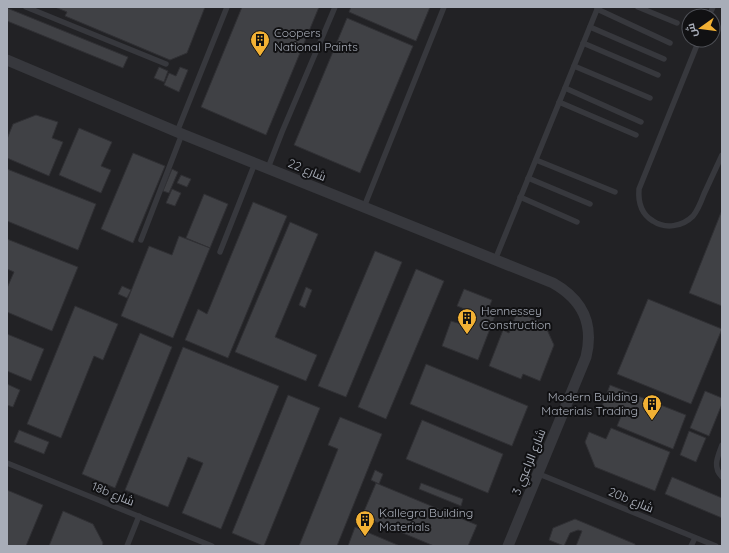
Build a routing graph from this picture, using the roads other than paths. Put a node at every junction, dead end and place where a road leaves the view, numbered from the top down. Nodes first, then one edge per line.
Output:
1 (26, 7) edge
2 (228, 7) edge
3 (334, 7) edge
4 (444, 7) edge
5 (638, 7) edge
6 (598, 8) edge
7 (678, 23) dead end
8 (590, 27) junction
9 (583, 43) junction
10 (670, 43) dead end
11 (696, 48) edge
12 (664, 59) dead end
13 (7, 61) edge
14 (166, 64) dead end
15 (574, 66) junction
16 (658, 75) dead end
17 (565, 88) junction
18 (650, 98) dead end
19 (559, 102) junction
20 (641, 122) dead end
21 (180, 133) junction
22 (636, 135) dead end
23 (722, 154) edge
24 (536, 160) junction
25 (255, 164) junction
26 (268, 168) junction
27 (528, 178) junction
28 (615, 192) dead end
29 (520, 197) junction
30 (590, 204) dead end
31 (363, 208) junction
32 (577, 222) dead end
33 (141, 240) dead end
34 (220, 252) dead end
35 (494, 260) junction
36 (586, 318) joint
37 (722, 445) edge
38 (7, 463) edge
39 (539, 474) junction
40 (722, 477) edge
41 (139, 516) junction
42 (695, 538) junction
43 (127, 546) edge
44 (212, 546) edge
45 (508, 546) edge
46 (692, 546) edge
47 (716, 546) edge

1 - 14 lane
2 - 21 lane
3 - 26 lane
4 - 31 lane
5 - 7 lane
6 - 8 lane
6 - 10 lane
8 - 9 lane
8 - 12 lane
9 - 15 lane
9 - 16 lane
11 - 23 lane
13 - 21 street, شارع 22
15 - 17 lane
15 - 18 lane
17 - 19 lane
17 - 20 lane
19 - 22 lane
19 - 24 lane
21 - 25 street, شارع 22
21 - 33 lane
24 - 27 lane
24 - 28 lane
25 - 26 street, شارع 22
25 - 34 lane
26 - 31 street, شارع 22
27 - 29 lane
27 - 30 lane
29 - 32 lane
29 - 35 lane
31 - 35 street, شارع 22
35 - 36 street, شارع 22
36 - 39 street, شارع الراعبي 3
37 - 40 lane
38 - 41 lane, 18b شارع
39 - 42 lane, 20b شارع
39 - 45 street, شارع الراعبي 3
41 - 43 lane
41 - 44 lane, 18b شارع
42 - 46 lane
42 - 47 lane, 20b شارع

